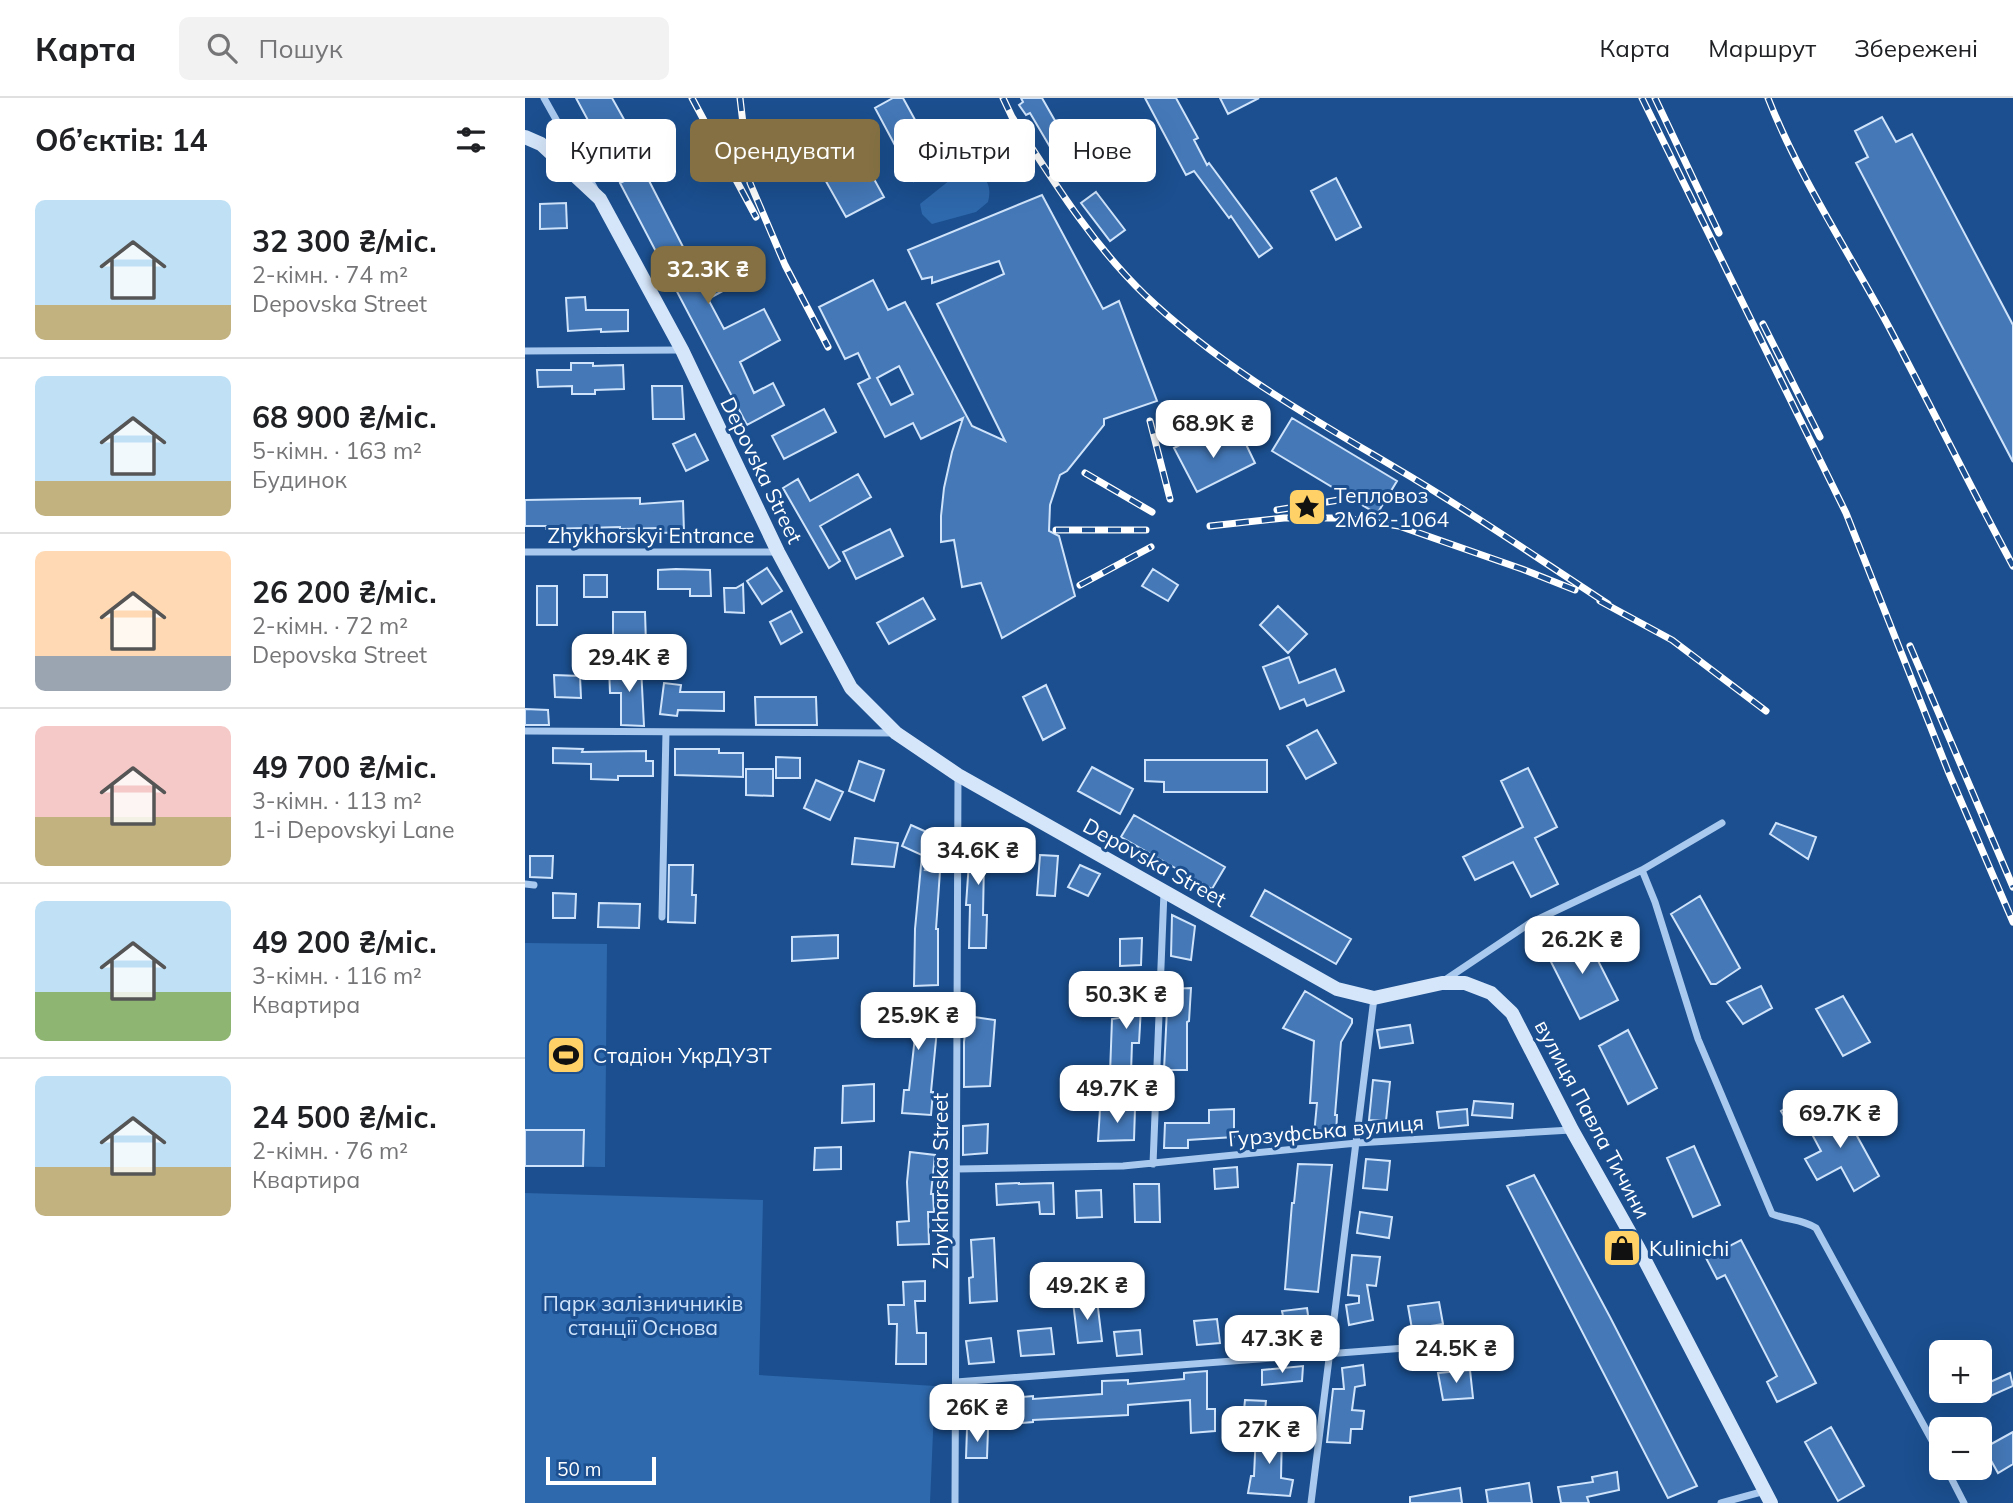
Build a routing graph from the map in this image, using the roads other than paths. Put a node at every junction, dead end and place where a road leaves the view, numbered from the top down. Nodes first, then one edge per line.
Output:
1 (544, 98) edge
2 (525, 137) edge
3 (600, 198) junction
4 (682, 350) junction
5 (525, 351) edge
6 (525, 552) edge
7 (778, 552) junction
8 (525, 732) edge
9 (666, 732) junction
10 (896, 733) junction
11 (958, 775) junction
12 (1722, 823) dead end
13 (1642, 870) junction
14 (1164, 891) junction
15 (662, 917) dead end
16 (1442, 983) junction
17 (1374, 998) junction
18 (1572, 1130) junction
19 (1357, 1143) junction
20 (1153, 1164) junction
21 (957, 1169) junction
22 (1458, 1344) dead end
23 (1330, 1353) junction
24 (956, 1382) junction
25 (1929, 1435) edge
26 (1952, 1480) edge
27 (1768, 1497) edge
28 (955, 1503) edge
29 (1311, 1503) edge
30 (1721, 1503) edge
31 (1964, 1503) edge

1 - 3 street
2 - 3 main road, Depovska Street
3 - 4 main road, Depovska Street
4 - 5 street
4 - 7 main road, Depovska Street
6 - 7 street, Zhykhorskyi Entrance
7 - 10 main road, Depovska Street
8 - 9 street
9 - 10 street
9 - 15 street
10 - 11 main road, Depovska Street
11 - 14 main road, Depovska Street
11 - 21 street, Zhykharska Street
12 - 13 street, Depovska Street
13 - 16 street, Depovska Street
13 - 25 street
14 - 17 main road, Depovska Street
14 - 20 street
16 - 17 main road, Depovska Street
16 - 18 main road, вулиця Павла Тичини
17 - 19 street
18 - 19 street, Гурзуфська вулиця
18 - 27 main road, вулиця Павла Тичини
19 - 20 street, Гурзуфська вулиця
19 - 23 street
20 - 21 street, Гурзуфська вулиця
21 - 24 street, Zhykharska Street
22 - 23 street
23 - 24 street
23 - 29 street
24 - 28 street, Zhykharska Street
26 - 31 street
27 - 30 street

